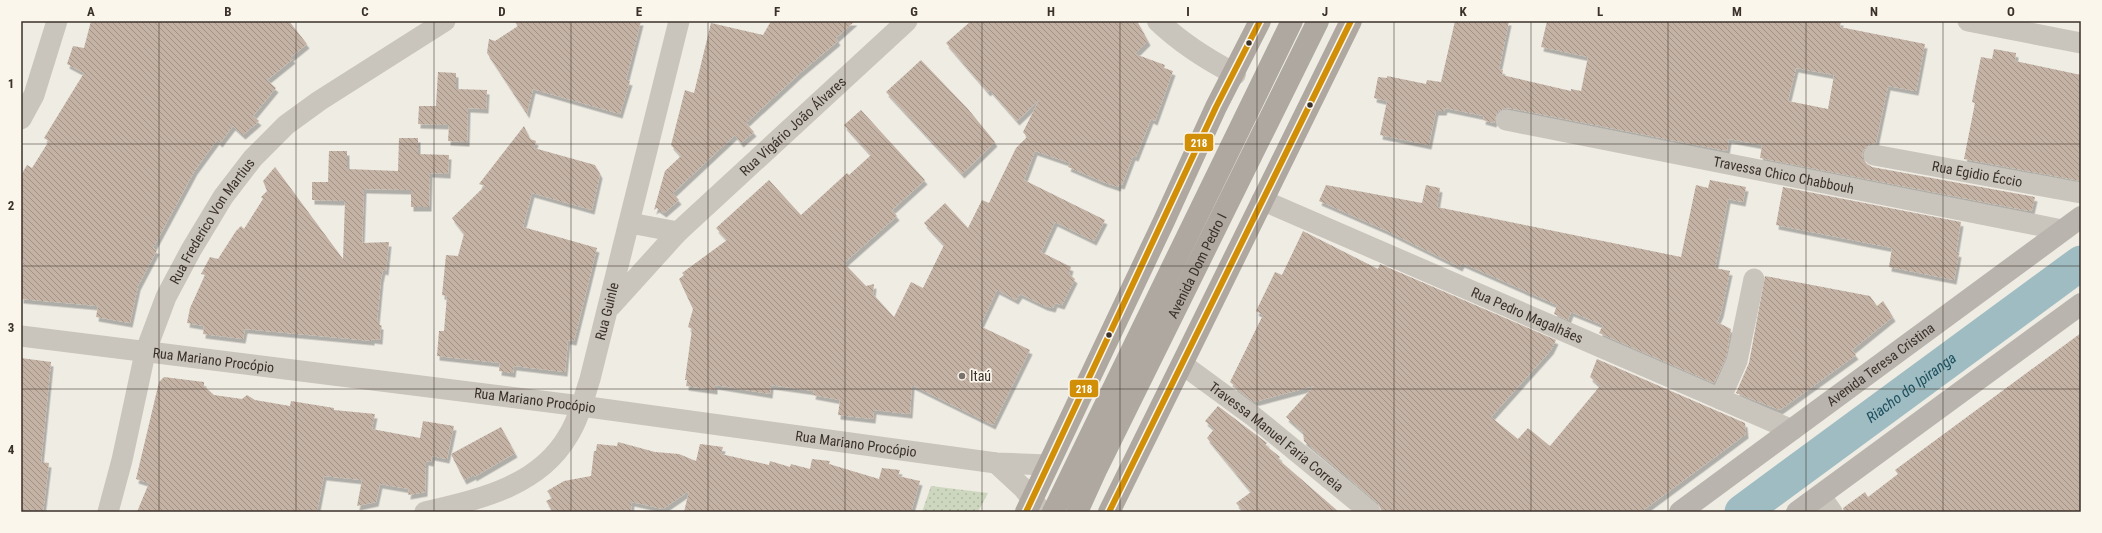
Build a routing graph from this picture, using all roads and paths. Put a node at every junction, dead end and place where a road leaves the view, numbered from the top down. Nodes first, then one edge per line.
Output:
1 (57, 21) edge
2 (445, 21) edge
3 (679, 21) edge
4 (907, 21) edge
5 (1158, 21) edge
6 (1260, 21) edge
7 (1292, 21) edge
8 (1318, 21) edge
9 (1351, 21) edge
10 (1968, 21) edge
11 (2081, 43) edge
12 (1235, 74) junction
13 (21, 119) edge
14 (1506, 120) dead end
15 (1874, 155) dead end
16 (2081, 193) edge
17 (1262, 200) junction
18 (2081, 217) edge
19 (630, 222) junction
20 (2062, 230) junction
21 (678, 232) junction
22 (1754, 279) dead end
23 (2081, 304) edge
24 (609, 307) junction
25 (21, 336) edge
26 (145, 353) junction
27 (1182, 364) junction
28 (1720, 399) junction
29 (581, 406) junction
30 (1792, 430) junction
31 (996, 463) junction
32 (1048, 464) junction
33 (1132, 465) junction
34 (1086, 467) junction
35 (1826, 504) edge
36 (1034, 508) edge
37 (108, 512) edge
38 (425, 512) edge
39 (1053, 512) edge
40 (1077, 512) edge
41 (1109, 512) edge
42 (1370, 512) edge
43 (1680, 512) edge
44 (1797, 512) edge

1 - 13 street
2 - 26 street, Rua Frederico Von Martius
3 - 19 street, Rua Guinle
4 - 21 street, Rua Vigário João Álvares
5 - 12 street
6 - 12 main road
7 - 34 main road, Avenida Dom Pedro I
8 - 34 main road, Avenida Dom Pedro I
9 - 17 main road, Avenida Dom Pedro I
10 - 11 street
12 - 32 main road
14 - 20 street, Travessa Chico Chabbouh
15 - 16 street, Rua Egidio Éccio
17 - 27 main road, Avenida Dom Pedro I
17 - 28 street, Rua Pedro Magalhães
18 - 20 main road, Avenida Teresa Cristina
19 - 21 street
19 - 24 street, Rua Guinle
20 - 30 main road, Avenida Teresa Cristina
21 - 24 street, Rua Vigário João Álvares
22 - 28 street
23 - 35 main road
24 - 29 street, Rua Guinle
25 - 26 street, Rua Mariano Procópio
26 - 29 street, Rua Mariano Procópio
26 - 37 street, Rua Frederico Von Martius
27 - 33 main road, Avenida Dom Pedro I
27 - 42 street, Travessa Manuel Faria Correia
28 - 30 street, Rua Pedro Magalhães
29 - 31 street, Rua Mariano Procópio
29 - 38 street, Rua Guinle
30 - 43 main road, Avenida Teresa Cristina
31 - 32 street, Rua Mariano Procópio
31 - 36 street
32 - 34 main road
32 - 36 main road
33 - 34 main road
33 - 41 main road, Avenida Dom Pedro I
34 - 39 main road, Avenida Dom Pedro I
34 - 40 main road, Avenida Dom Pedro I
35 - 44 main road

